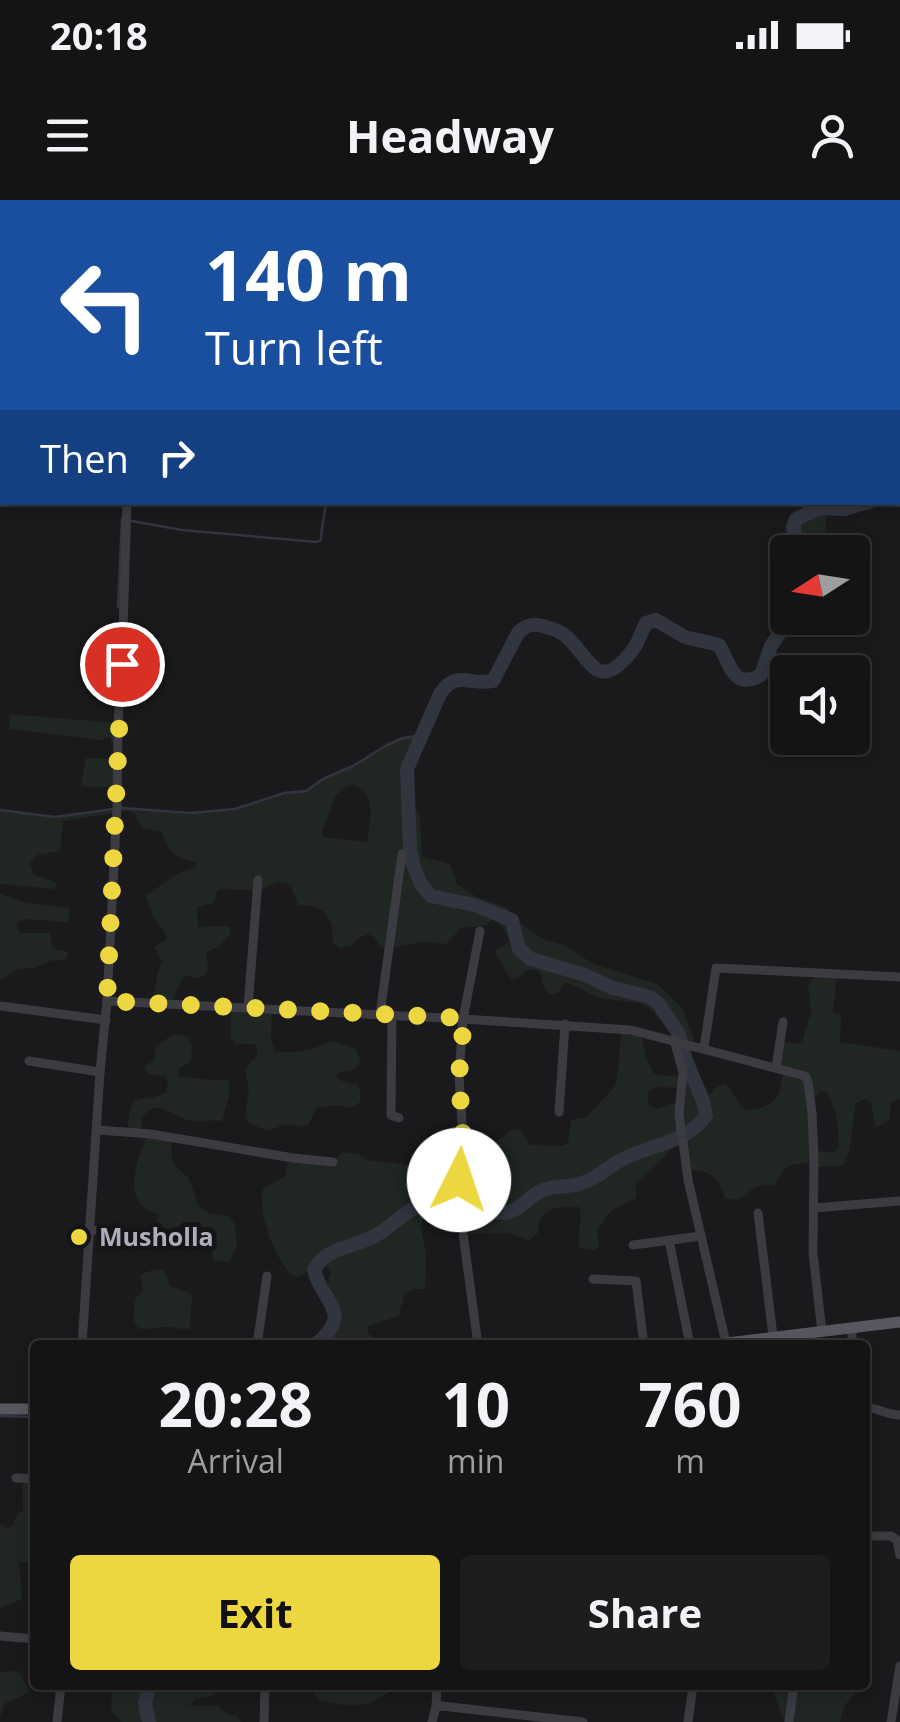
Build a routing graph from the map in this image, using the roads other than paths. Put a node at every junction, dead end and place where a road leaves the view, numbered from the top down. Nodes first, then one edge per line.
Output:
1 (126, 505) edge
2 (402, 854) dead end
3 (258, 880) dead end
4 (480, 931) dead end
5 (900, 977) edge
6 (107, 1001) junction
7 (0, 1006) edge
8 (248, 1007) junction
9 (380, 1014) junction
10 (392, 1015) junction
11 (464, 1018) junction
12 (106, 1020) junction
13 (784, 1022) dead end
14 (565, 1024) junction
15 (679, 1041) junction
16 (704, 1048) junction
17 (29, 1060) dead end
18 (776, 1068) junction
19 (100, 1072) junction
20 (559, 1112) dead end
21 (399, 1118) dead end
22 (98, 1130) junction
23 (333, 1162) dead end
24 (900, 1201) edge
25 (814, 1208) junction
26 (758, 1213) dead end
27 (91, 1230) junction
28 (701, 1236) junction
29 (156, 1238) dead end
30 (669, 1240) junction
31 (632, 1245) dead end
32 (267, 1276) dead end
33 (592, 1280) dead end
34 (900, 1322) edge
35 (852, 1328) junction
36 (822, 1332) junction
37 (774, 1336) junction
38 (82, 1340) edge
39 (259, 1340) edge
40 (477, 1340) edge
41 (643, 1340) edge
42 (689, 1340) edge
43 (730, 1340) edge
44 (749, 1340) edge
45 (852, 1340) edge
46 (870, 1408) edge
47 (0, 1409) edge
48 (30, 1409) edge
49 (900, 1415) edge
50 (16, 1478) dead end
51 (30, 1479) edge
52 (870, 1536) edge
53 (900, 1555) edge
54 (0, 1636) edge
55 (30, 1639) edge
56 (900, 1666) edge
57 (60, 1690) edge
58 (265, 1690) edge
59 (437, 1690) edge
60 (692, 1690) edge
61 (793, 1690) edge
62 (436, 1706) junction
63 (57, 1722) edge
64 (264, 1722) edge
65 (432, 1722) edge
66 (583, 1722) edge
67 (688, 1722) edge
68 (789, 1722) edge
69 (890, 1722) edge

1 - 6 street
2 - 9 street
3 - 8 street
4 - 11 street
5 - 16 street
6 - 8 street
6 - 12 street
7 - 12 street
8 - 9 street
9 - 10 street
10 - 11 street
10 - 21 street
11 - 14 street
11 - 40 street
12 - 19 street
13 - 18 street
14 - 15 street
14 - 20 street
15 - 16 street
15 - 28 street
16 - 18 street
17 - 19 street
18 - 25 street
19 - 22 street
22 - 23 street
22 - 27 street
24 - 25 street
25 - 36 street
26 - 37 street
27 - 29 street
27 - 38 street
28 - 30 street
28 - 43 street
30 - 31 street
30 - 42 street
32 - 39 street
33 - 41 street
34 - 35 main road
35 - 36 main road
35 - 45 street
36 - 37 main road
37 - 44 main road
46 - 49 street
47 - 48 main road
50 - 51 street
52 - 53 street
54 - 55 street
56 - 69 street
57 - 63 street
58 - 64 street
59 - 62 street
60 - 67 street
61 - 68 street
62 - 65 street
62 - 66 street

